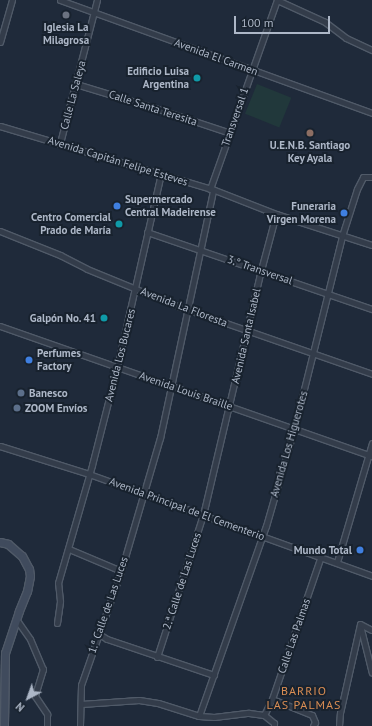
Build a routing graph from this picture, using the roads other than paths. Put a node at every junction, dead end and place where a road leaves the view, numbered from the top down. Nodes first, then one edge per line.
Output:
1 (12, 0) edge
2 (60, 0) edge
3 (97, 0) edge
4 (277, 0) edge
5 (94, 12) junction
6 (0, 42) edge
7 (372, 50) edge
8 (251, 69) junction
9 (76, 84) junction
10 (372, 113) edge
11 (0, 126) edge
12 (230, 133) junction
13 (60, 143) junction
14 (161, 174) junction
15 (372, 177) edge
16 (212, 189) junction
17 (276, 214) junction
18 (0, 231) edge
19 (147, 232) junction
20 (342, 236) junction
21 (372, 245) edge
22 (200, 250) junction
23 (261, 270) junction
24 (135, 289) junction
25 (329, 294) junction
26 (188, 309) junction
27 (372, 309) edge
28 (0, 326) edge
29 (247, 331) junction
30 (313, 353) junction
31 (118, 366) junction
32 (372, 374) edge
33 (172, 387) junction
34 (229, 406) junction
35 (294, 429) junction
36 (372, 443) edge
37 (0, 446) edge
38 (370, 455) edge
39 (89, 474) junction
40 (143, 493) junction
41 (206, 505) joint
42 (203, 515) junction
43 (262, 536) junction
44 (0, 542) edge
45 (69, 549) junction
46 (321, 556) junction
47 (337, 562) junction
48 (121, 571) junction
49 (372, 576) edge
50 (16, 619) junction
51 (57, 623) dead end
52 (360, 624) junction
53 (372, 630) edge
54 (98, 634) junction
55 (157, 657) junction
56 (372, 673) edge
57 (214, 675) junction
58 (272, 699) junction
59 (82, 704) junction
60 (264, 714) junction
61 (200, 716) junction
62 (274, 724) edge
63 (4, 726) edge
64 (47, 726) edge
65 (80, 726) edge
66 (313, 726) edge
67 (339, 726) edge

1 - 6 street
2 - 5 street, Avenida El Carmen
3 - 5 street, Calle La Saleya
4 - 7 street
4 - 8 street, Transversal 1
5 - 8 street, Avenida El Carmen
5 - 9 street, Calle La Saleya
8 - 10 street, Avenida El Carmen
8 - 12 street, Transversal 1
9 - 12 street, Calle Santa Teresita
9 - 13 street, Calle La Saleya
11 - 13 street, Avenida Capitán Felipe Esteves
12 - 16 street, Transversal 1
13 - 14 street, Avenida Capitán Felipe Esteves
14 - 16 street, Avenida Capitán Felipe Esteves
14 - 19 street, Avenida Los Bucares
15 - 20 street, Avenida Los Higuerotes
16 - 17 street, Avenida Capitán Felipe Esteves
16 - 22 street, Transversal 1
17 - 20 street, Avenida Capitán Felipe Esteves
17 - 23 street, Avenida Santa Isabel
18 - 24 street, Avenida La Floresta
19 - 22 street, 3.° Transversal
19 - 24 street, Avenida Los Bucares
20 - 21 street, Avenida Capitán Felipe Esteves
20 - 25 street, Avenida Los Higuerotes
22 - 23 street, 3.° Transversal
22 - 26 street, Transversal 1
23 - 25 street, 3.° Transversal
23 - 29 street, Avenida Santa Isabel
24 - 26 street, Avenida La Floresta
24 - 31 street, Avenida Los Bucares
25 - 27 street, 3.° Transversal
25 - 30 street, Avenida Los Higuerotes
26 - 29 street, Avenida La Floresta
26 - 33 street, 1.ª Calle de Las Luces
28 - 31 street, Avenida Louis Braille
29 - 30 street, Avenida La Floresta
29 - 34 street, Avenida Santa Isabel
30 - 32 street, Avenida La Floresta
30 - 35 street, Avenida Los Higuerotes
31 - 33 street, Avenida Louis Braille
31 - 39 street, Avenida Los Bucares
33 - 34 street, Avenida Louis Braille
33 - 40 street, 1.ª Calle de Las Luces
34 - 35 street, Avenida Louis Braille
34 - 41 street, Avenida Santa Isabel
35 - 38 street, Avenida Louis Braille
35 - 43 street, Avenida Los Higuerotes
36 - 38 street
37 - 39 street, Avenida Principal de El Cementerio
38 - 47 street
39 - 40 street, Avenida Principal de El Cementerio
39 - 45 street, Avenida Los Bucares
40 - 42 street, Avenida Principal de El Cementerio
40 - 48 street, 1.ª Calle de Las Luces
41 - 42 street, 2.ª Calle de Las Luces
42 - 43 street, Avenida Principal de El Cementerio
42 - 55 street, 2.ª Calle de Las Luces
43 - 46 street, Avenida Principal de El Cementerio
43 - 57 street, Avenida Los Higuerotes
44 - 50 street
45 - 48 street
45 - 51 street, Avenida Los Bucares
46 - 47 street, Avenida Principal de El Cementerio
46 - 58 street, Calle Las Palmas
47 - 49 street, Avenida Principal de El Cementerio
48 - 54 street, 1.ª Calle de Las Luces
50 - 63 street
50 - 64 street
52 - 53 street
52 - 56 street
52 - 67 street
54 - 55 street
54 - 59 street, 1.ª Calle de Las Luces
55 - 57 street
57 - 61 street, Avenida Los Higuerotes
58 - 60 street, Calle Las Palmas
58 - 66 street
59 - 61 street
59 - 65 street, 1.ª Calle de Las Luces
60 - 61 street
60 - 62 street

